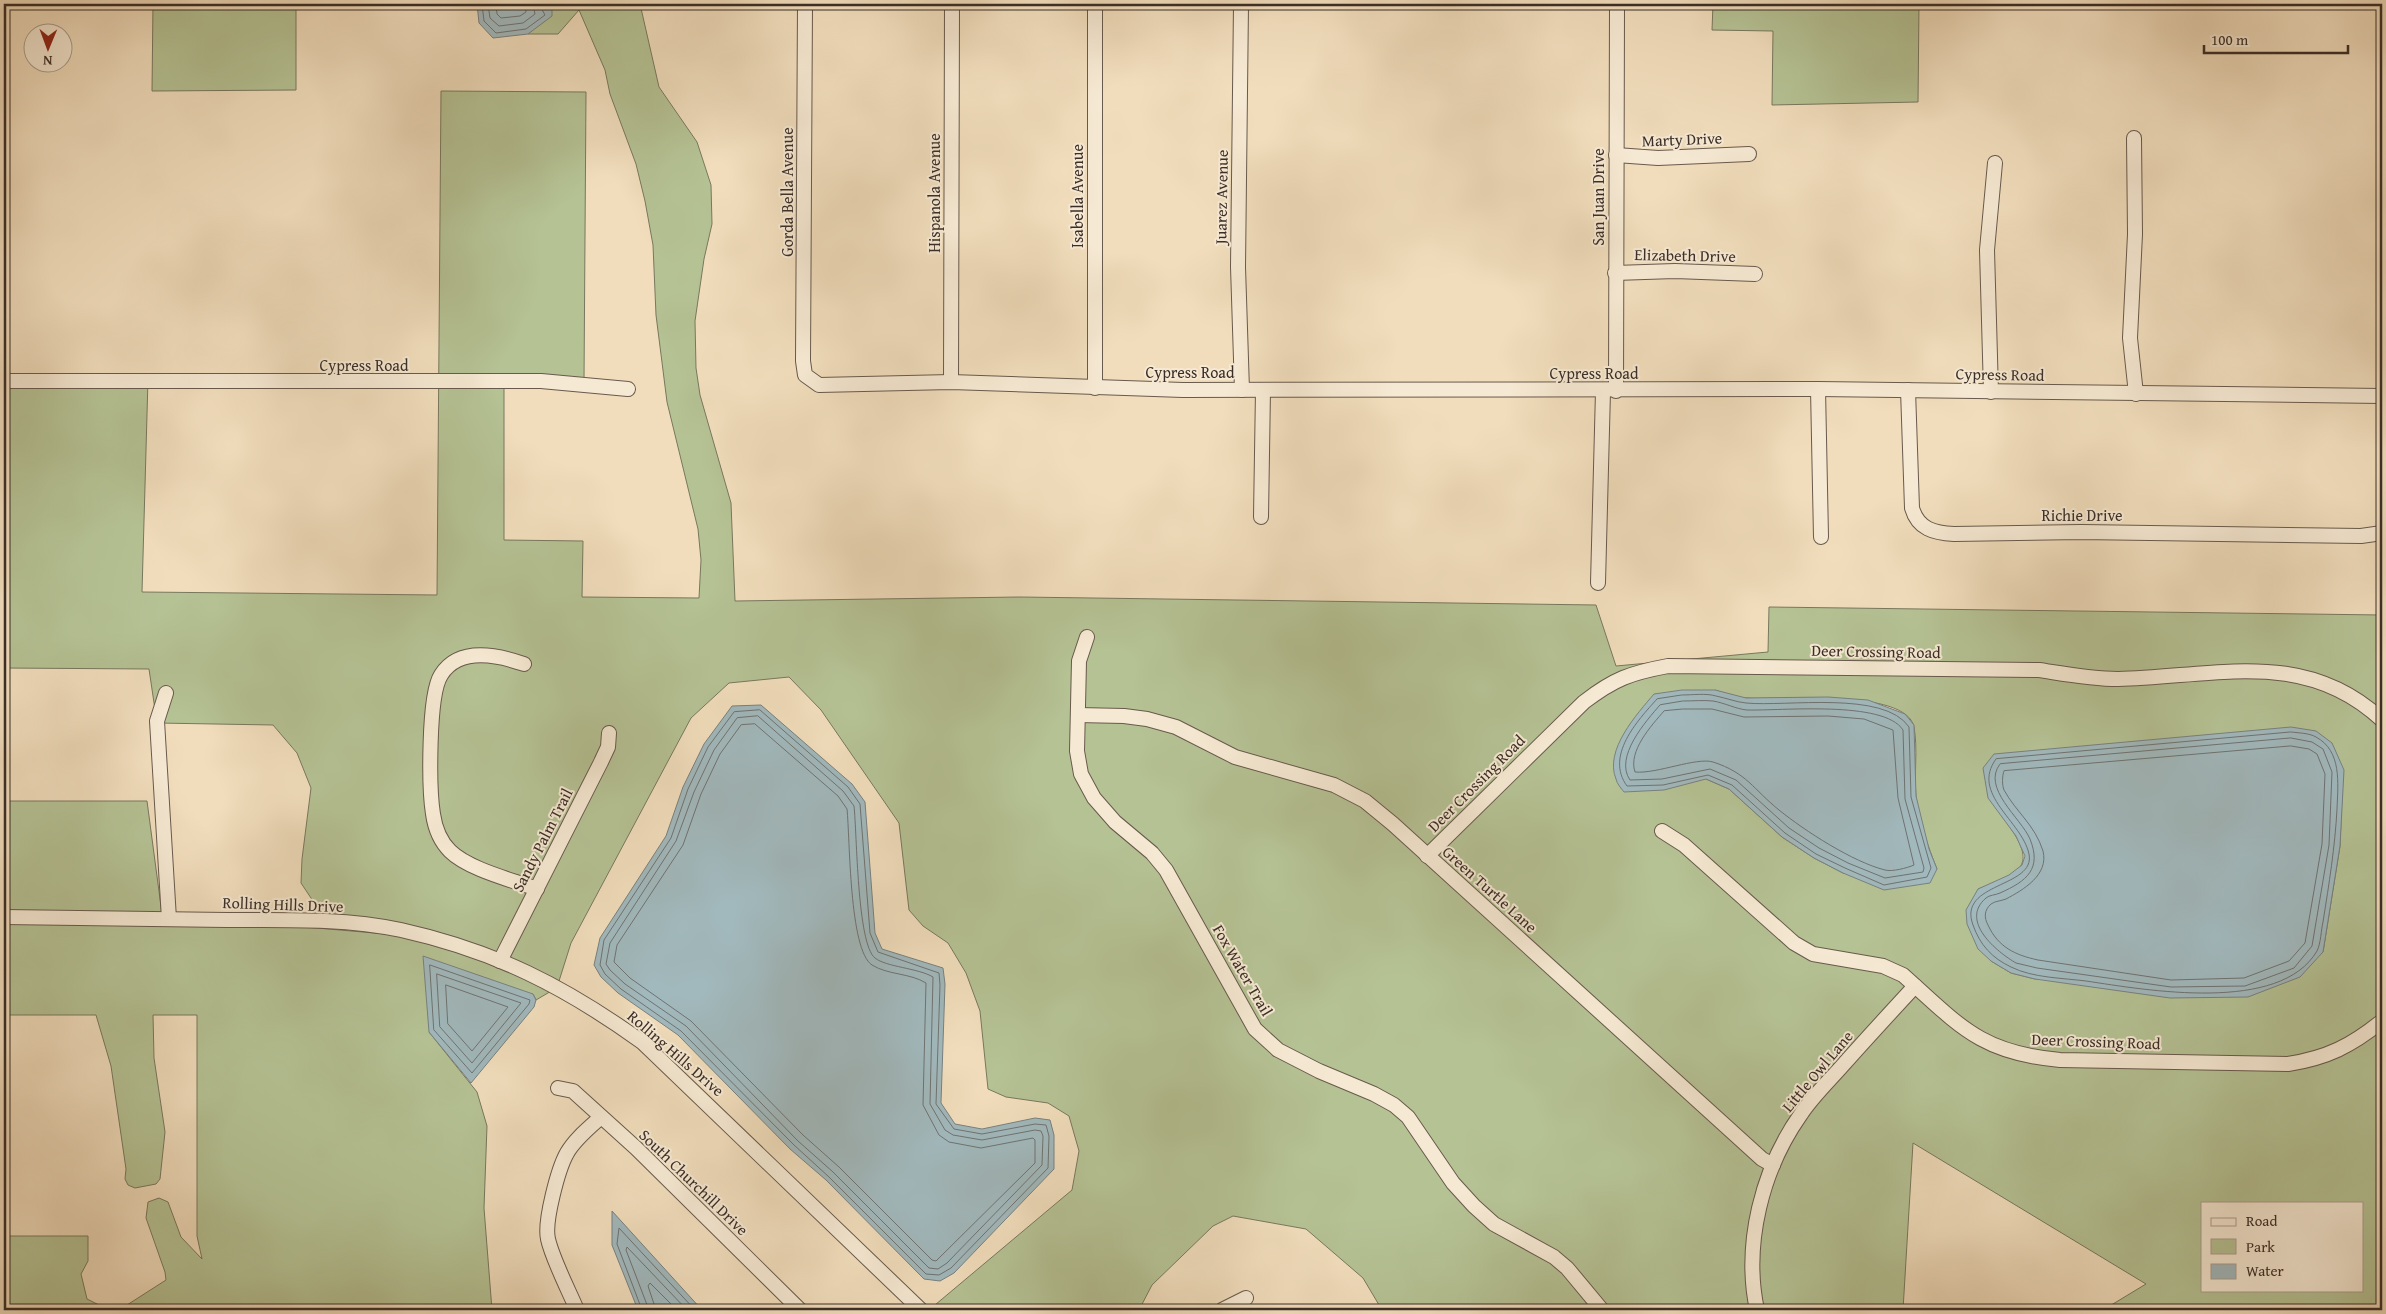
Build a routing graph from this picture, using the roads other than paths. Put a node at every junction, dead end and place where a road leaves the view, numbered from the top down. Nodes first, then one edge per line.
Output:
1 (805, 4) edge
2 (952, 4) edge
3 (1095, 4) edge
4 (1241, 4) edge
5 (1617, 4) edge
6 (2134, 138) dead end
7 (1749, 154) dead end
8 (1616, 156) junction
9 (1995, 163) dead end
10 (1615, 272) junction
11 (1755, 274) dead end
12 (809, 379) joint
13 (4, 381) edge
14 (951, 382) junction
15 (1095, 388) junction
16 (628, 389) dead end
17 (1818, 389) junction
18 (1242, 390) junction
19 (1263, 390) junction
20 (1908, 390) junction
21 (1610, 391) junction
22 (1991, 392) junction
23 (2136, 394) junction
24 (2382, 396) edge
25 (1261, 517) dead end
26 (2382, 533) edge
27 (1820, 537) dead end
28 (1598, 583) dead end
29 (1087, 637) dead end
30 (524, 664) dead end
31 (166, 693) dead end
32 (1078, 715) junction
33 (2382, 720) edge
34 (608, 733) dead end
35 (1662, 831) dead end
36 (1427, 856) junction
37 (537, 889) junction
38 (4, 917) edge
39 (169, 920) junction
40 (500, 961) junction
41 (1915, 986) junction
42 (2382, 1021) edge
43 (558, 1088) dead end
44 (601, 1117) junction
45 (1773, 1165) junction
46 (1246, 1298) dead end
47 (577, 1310) edge
48 (800, 1310) edge
49 (921, 1310) edge
50 (1222, 1310) edge
51 (1602, 1310) edge
52 (1757, 1310) edge

1 - 12 street, Gorda Bella Avenue
2 - 14 street, Hispanola Avenue
3 - 15 street, Isabella Avenue
4 - 18 street, Juarez Avenue
5 - 8 street, San Juan Drive
6 - 23 street
7 - 8 street, Marty Drive
8 - 10 street, San Juan Drive
9 - 22 street
10 - 11 street, Elizabeth Drive
10 - 21 street, San Juan Drive
12 - 14 street, Cypress Road
13 - 16 street, Cypress Road
14 - 15 street, Cypress Road
15 - 18 street, Cypress Road
17 - 20 street, Cypress Road
17 - 21 street, Cypress Road
17 - 27 street
18 - 19 street, Cypress Road
19 - 21 street, Cypress Road
19 - 25 street
20 - 22 street, Cypress Road
20 - 26 street, Richie Drive
21 - 28 street, San Juan Drive
22 - 23 street, Cypress Road
23 - 24 street, Cypress Road
29 - 32 street, Fox Water Trail
30 - 37 street
31 - 39 street
32 - 36 street, Green Turtle Lane
32 - 51 street, Fox Water Trail
33 - 36 street, Deer Crossing Road
34 - 37 street, Sandy Palm Trail
35 - 41 street, Deer Crossing Road
36 - 45 street, Green Turtle Lane
37 - 40 street, Sandy Palm Trail
38 - 39 street, Rolling Hills Drive
39 - 40 street, Rolling Hills Drive
40 - 49 street, Rolling Hills Drive
41 - 42 street, Deer Crossing Road
41 - 45 street, Little Owl Lane
43 - 44 street, South Churchill Drive
44 - 47 street
44 - 48 street, South Churchill Drive
45 - 52 street, Little Owl Lane
46 - 50 street

